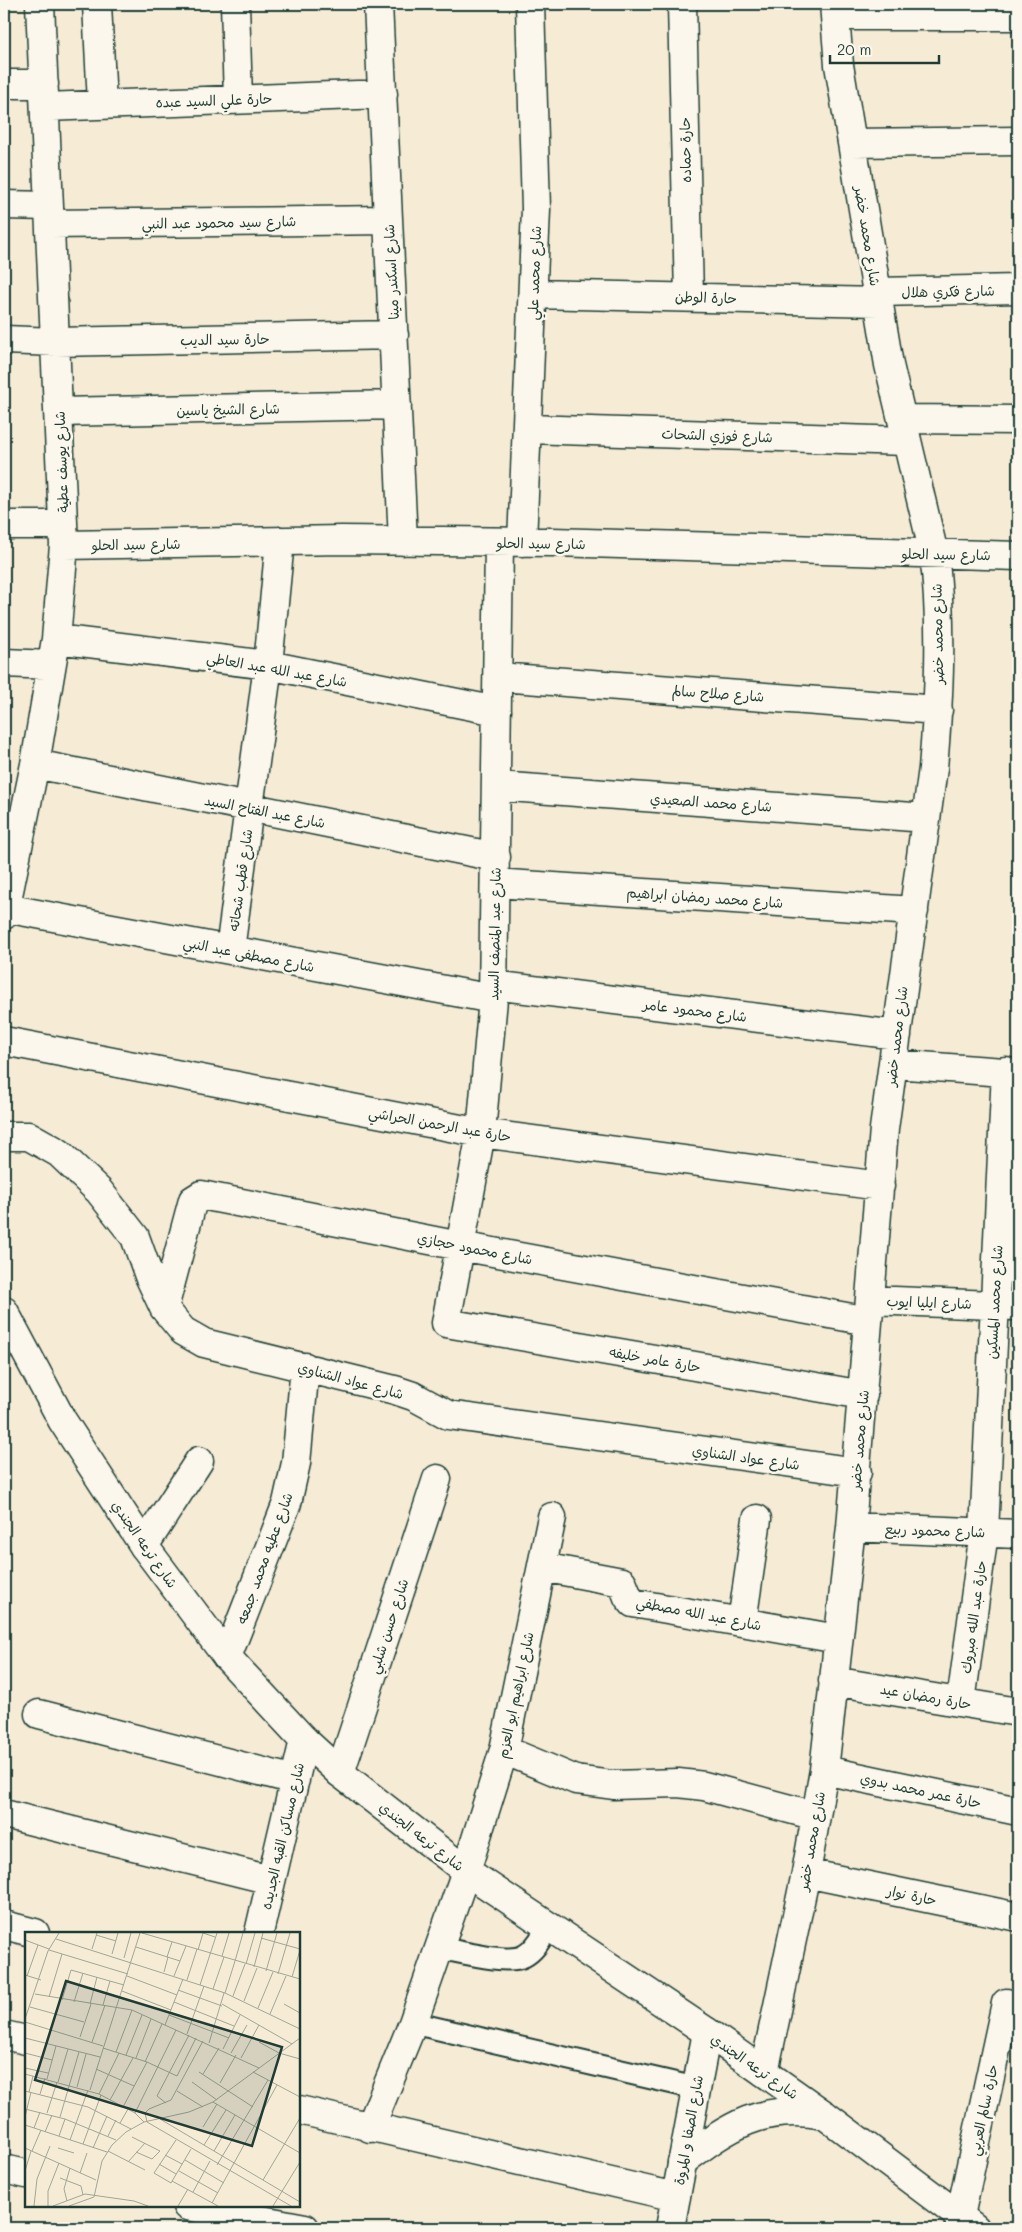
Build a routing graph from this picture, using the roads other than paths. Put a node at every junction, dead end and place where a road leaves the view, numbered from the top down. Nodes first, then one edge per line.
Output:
1 (40, 4) edge
2 (97, 4) edge
3 (235, 4) edge
4 (378, 4) edge
5 (530, 4) edge
6 (682, 4) edge
7 (835, 10) edge
8 (1018, 16) edge
9 (4, 84) edge
10 (383, 94) junction
11 (44, 95) junction
12 (238, 99) junction
13 (102, 104) junction
14 (1018, 142) edge
15 (852, 143) junction
16 (4, 206) edge
17 (50, 215) junction
18 (388, 220) junction
19 (1018, 289) edge
20 (534, 294) junction
21 (688, 297) junction
22 (878, 297) junction
23 (394, 336) junction
24 (4, 340) edge
25 (56, 342) junction
26 (397, 405) junction
27 (59, 412) junction
28 (1018, 420) edge
29 (528, 429) junction
30 (904, 430) junction
31 (4, 525) edge
32 (63, 535) junction
33 (280, 541) junction
34 (403, 541) junction
35 (511, 542) junction
36 (934, 554) junction
37 (1018, 556) edge
38 (56, 638) junction
39 (4, 662) edge
40 (51, 665) junction
41 (268, 665) junction
42 (498, 677) junction
43 (938, 710) junction
44 (497, 712) junction
45 (35, 764) junction
46 (496, 786) junction
47 (249, 808) junction
48 (926, 818) junction
49 (495, 870) junction
50 (5, 911) edge
51 (914, 911) junction
52 (230, 950) junction
53 (493, 992) junction
54 (897, 1035) junction
55 (4, 1041) edge
56 (893, 1064) junction
57 (1012, 1072) edge
58 (481, 1133) junction
59 (4, 1136) edge
60 (880, 1186) junction
61 (460, 1246) junction
62 (1006, 1305) edge
63 (164, 1308) junction
64 (869, 1310) junction
65 (4, 1311) edge
66 (446, 1323) joint
67 (305, 1368) junction
68 (863, 1395) junction
69 (198, 1461) dead end
70 (856, 1472) junction
71 (437, 1479) dead end
72 (552, 1517) dead end
73 (757, 1519) dead end
74 (851, 1527) junction
75 (984, 1532) junction
76 (1018, 1534) edge
77 (144, 1546) junction
78 (542, 1567) junction
79 (742, 1622) junction
80 (838, 1639) junction
81 (227, 1657) junction
82 (833, 1681) junction
83 (961, 1702) junction
84 (1018, 1712) edge
85 (38, 1714) dead end
86 (304, 1740) junction
87 (504, 1750) junction
88 (824, 1770) junction
89 (340, 1773) junction
90 (295, 1780) junction
91 (1018, 1811) edge
92 (4, 1814) edge
93 (816, 1816) junction
94 (466, 1871) junction
95 (806, 1873) junction
96 (271, 1880) junction
97 (1018, 1917) edge
98 (4, 1925) edge
99 (549, 1926) junction
100 (31, 1932) edge
101 (259, 1932) edge
102 (439, 1948) junction
103 (1006, 2003) dead end
104 (413, 2023) junction
105 (707, 2032) junction
106 (4, 2035) edge
107 (25, 2040) edge
108 (764, 2072) junction
109 (695, 2088) junction
110 (300, 2110) edge
111 (826, 2116) junction
112 (370, 2128) junction
113 (682, 2162) junction
114 (4, 2169) edge
115 (25, 2174) edge
116 (676, 2197) junction
117 (192, 2212) edge
118 (965, 2224) edge
119 (305, 2228) edge
120 (670, 2228) edge

1 - 11 street, شارع يوسف عطية
2 - 13 street
3 - 12 street
4 - 10 street, شارع اسكندر مينا
5 - 20 street, شارع محمد علي
6 - 21 street, حارة حماده
7 - 8 street
7 - 15 street, شارع محمد خضر
9 - 11 street, حارة علي السيد عبده
10 - 12 street, حارة علي السيد عبده
10 - 18 street, شارع اسكندر مينا
11 - 13 street, حارة علي السيد عبده
11 - 17 street, شارع يوسف عطية
12 - 13 street, حارة علي السيد عبده
14 - 15 street
15 - 22 street, شارع محمد خضر
16 - 17 street, شارع سيد محمود عبد النبي
17 - 18 street, شارع سيد محمود عبد النبي
17 - 25 street, شارع يوسف عطية
18 - 23 street, شارع اسكندر مينا
19 - 22 street, شارع فكري هلال
20 - 21 street, حارة الوطن
20 - 29 street, شارع محمد علي
21 - 22 street, حارة الوطن
22 - 30 street, شارع محمد خضر
23 - 25 street, حارة سيد الديب
23 - 26 street, شارع اسكندر مينا
24 - 25 street, حارة سيد الديب
25 - 27 street, شارع يوسف عطية
26 - 27 street, شارع الشيخ ياسين
26 - 34 street, شارع اسكندر مينا
27 - 32 street, شارع يوسف عطية
28 - 30 street, شارع فوزي الشحات
29 - 30 street, شارع فوزي الشحات
29 - 35 street, شارع محمد علي
30 - 36 street, شارع محمد خضر
31 - 32 street, شارع سيد الحلو
32 - 33 street, شارع سيد الحلو
32 - 38 street, شارع يوسف عطية
33 - 34 street, شارع سيد الحلو
33 - 41 street, شارع قطب شحاته
34 - 35 street, شارع سيد الحلو
35 - 36 street, شارع سيد الحلو
35 - 42 street, شارع عبد المنصف السيد
36 - 37 street, شارع سيد الحلو
36 - 43 street, شارع محمد خضر
38 - 40 street, شارع يوسف عطية
38 - 41 street, شارع عبد الله عبد العاطي
39 - 40 street
40 - 45 street, شارع يوسف عطية
41 - 44 street, شارع عبد الله عبد العاطي
41 - 47 street, شارع قطب شحاته
42 - 43 street, شارع صلاح سالم
42 - 44 street, شارع عبد المنصف السيد
43 - 48 street, شارع محمد خضر
44 - 46 street, شارع عبد المنصف السيد
45 - 47 street, شارع عبد الفتاح السيد
45 - 50 street, شارع يوسف عطية
46 - 48 street, شارع محمد الصعيدي
46 - 49 street, شارع عبد المنصف السيد
47 - 49 street, شارع عبد الفتاح السيد
47 - 52 street, شارع قطب شحاته
48 - 51 street, شارع محمد خضر
49 - 51 street, شارع محمد رمضان ابراهيم
49 - 53 street, شارع عبد المنصف السيد
50 - 52 street, شارع مصطفى عبد النبي
51 - 54 street, شارع محمد خضر
52 - 53 street, شارع مصطفى عبد النبي
53 - 54 street, شارع محمود عامر
53 - 58 street, شارع عبد المنصف السيد
54 - 56 street, شارع محمد خضر
55 - 58 street, حارة عبد الرحمن الحراشي
56 - 57 street
56 - 60 street, شارع محمد خضر
57 - 62 street, شارع محمد المسكين
58 - 60 street, حارة عبد الرحمن الحراشي
58 - 61 street, شارع عبد المنصف السيد
59 - 63 street, شارع عواد الشناوي
60 - 64 street, شارع محمد خضر
61 - 63 street, شارع محمود حجازي
61 - 64 street, شارع محمود حجازي
61 - 66 street, شارع عبد المنصف السيد
62 - 64 street, شارع ايليا ايوب
62 - 75 street, شارع محمد المسكين
63 - 67 street, شارع عواد الشناوي
64 - 68 street, شارع محمد خضر
65 - 77 street, شارع ترعه الجندي
66 - 68 street, حارة عامر خليفه
67 - 70 street, شارع عواد الشناوي
67 - 81 street, شارع عطيه محمد جمعه
68 - 70 street, شارع محمد خضر
69 - 77 street
70 - 74 street, شارع محمد خضر
71 - 89 street, شارع حسن شلبي
72 - 78 street, شارع ابراهيم ابو العزم
73 - 79 street
74 - 75 street, شارع محمود ربيع
74 - 80 street, شارع محمد خضر
75 - 76 street, شارع محمود ربيع
75 - 83 street, حارة عبد الله مبروك
77 - 81 street, شارع ترعه الجندي
78 - 79 street, شارع عبد الله مصطفي
78 - 87 street, شارع ابراهيم ابو العزم
79 - 80 street, شارع عبد الله مصطفي
80 - 82 street, شارع محمد خضر
81 - 86 street, شارع ترعه الجندي
82 - 83 street, حارة رمضان عيد
82 - 88 street, شارع محمد خضر
83 - 84 street, حارة رمضان عيد
85 - 90 street
86 - 89 street, شارع ترعه الجندي
86 - 90 street, شارع مساكن القبه الجديده
87 - 93 street
87 - 94 street, شارع ابراهيم ابو العزم
88 - 91 street, حارة عمر محمد بدوي
88 - 93 street, شارع محمد خضر
89 - 94 street, شارع ترعه الجندي
90 - 96 street, شارع مساكن القبه الجديده
92 - 96 street
93 - 95 street, شارع محمد خضر
94 - 99 street, شارع ترعه الجندي
94 - 102 street, شارع ابراهيم ابو العزم
95 - 97 street, حارة نوار
95 - 108 street, شارع محمد خضر
96 - 101 street, شارع مساكن القبه الجديده
98 - 100 street
99 - 102 lane
99 - 105 street, شارع ترعه الجندي
102 - 104 street, شارع ابراهيم ابو العزم
103 - 118 street, حارة سالم العربي
104 - 109 lane
104 - 112 street, شارع ابراهيم ابو العزم
105 - 108 street, شارع ترعه الجندي
105 - 109 street, شارع الصفا و المروة
106 - 107 street
108 - 111 street, شارع ترعه الجندي
109 - 113 street, شارع الصفا و المروة
110 - 112 street
111 - 113 street
111 - 118 street, شارع ترعه الجندي
112 - 116 street
113 - 116 street, شارع الصفا و المروة
114 - 115 street
116 - 120 street, شارع الصفا و المروة
117 - 119 street

